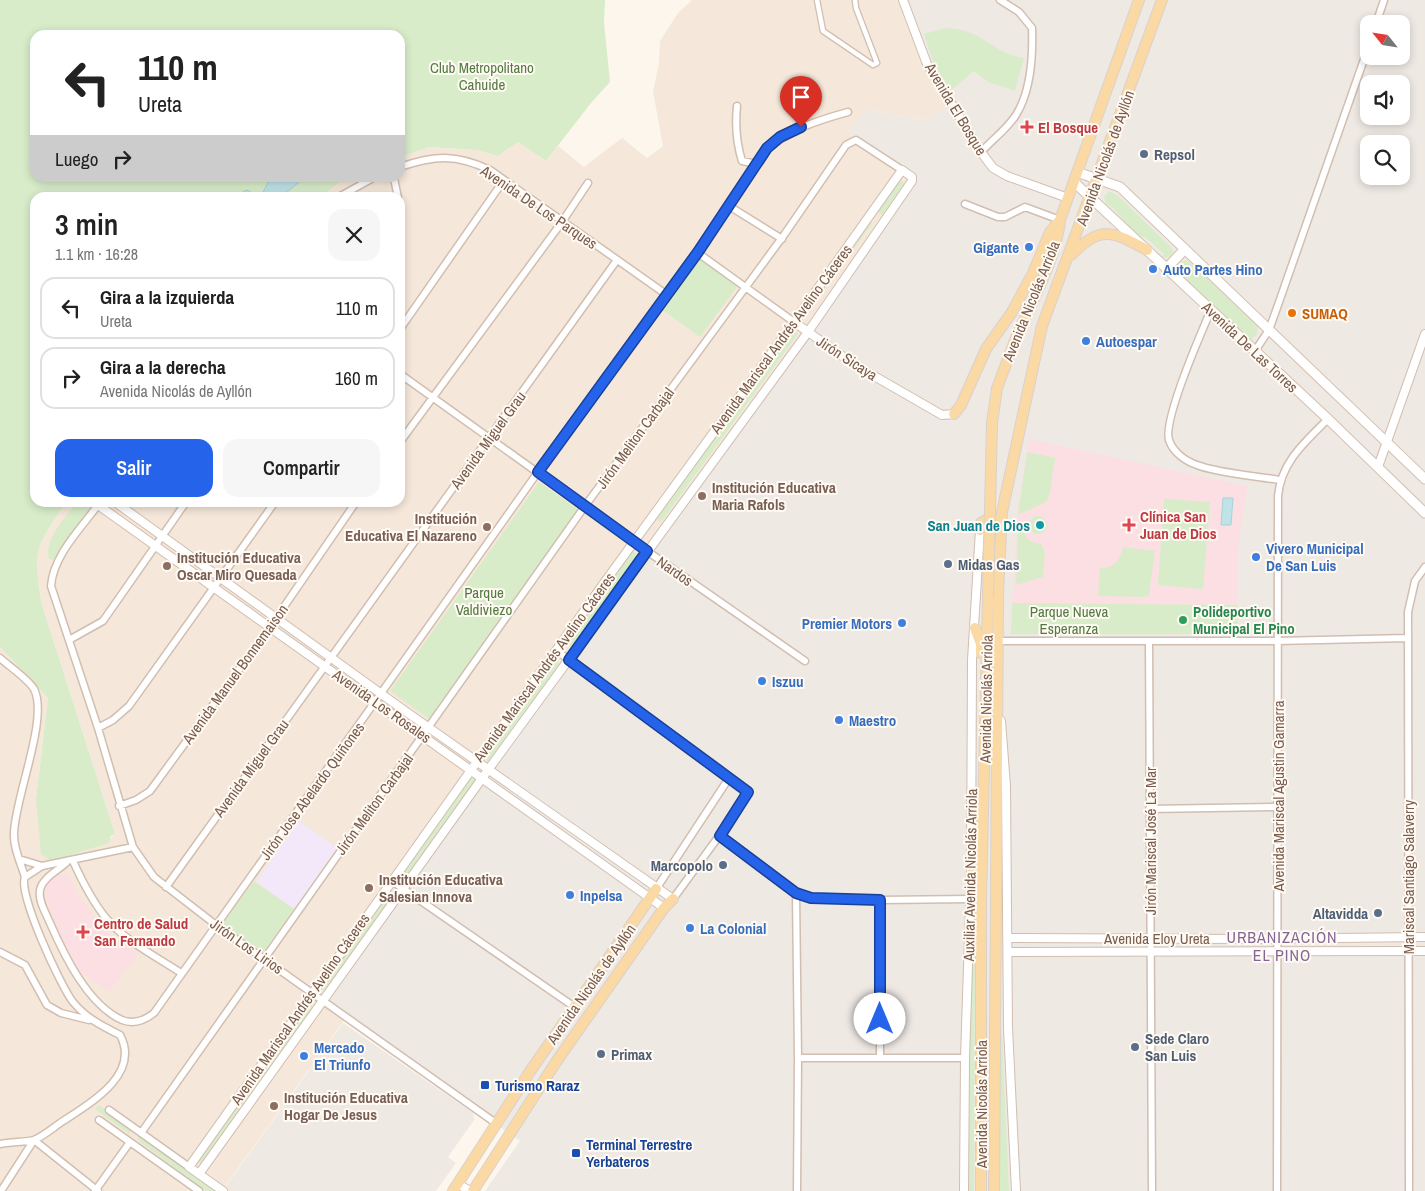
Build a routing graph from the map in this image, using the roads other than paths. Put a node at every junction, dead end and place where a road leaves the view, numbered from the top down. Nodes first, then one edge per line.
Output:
1 (817, 0) edge
2 (855, 0) edge
3 (903, 0) edge
4 (1000, 0) edge
5 (1139, 0) edge
6 (1162, 0) edge
7 (1384, 0) edge
8 (1379, 15) edge
9 (1362, 65) edge
10 (737, 106) dead end
11 (848, 112) dead end
12 (980, 152) junction
13 (405, 164) edge
14 (757, 164) junction
15 (902, 170) junction
16 (1076, 177) junction
17 (1098, 178) junction
18 (504, 180) junction
19 (363, 182) edge
20 (588, 183) dead end
21 (346, 192) edge
22 (1068, 198) junction
23 (1090, 198) junction
24 (965, 204) dead end
25 (729, 206) junction
26 (871, 215) junction
27 (1060, 220) junction
28 (562, 222) junction
29 (884, 223) junction
30 (782, 239) junction
31 (1185, 249) junction
32 (1147, 250) junction
33 (698, 252) junction
34 (1068, 258) junction
35 (617, 260) junction
36 (1166, 268) junction
37 (746, 286) junction
38 (666, 295) junction
39 (1211, 310) junction
40 (405, 322) edge
41 (794, 322) junction
42 (1269, 330) junction
43 (808, 332) junction
44 (1425, 334) edge
45 (1255, 351) junction
46 (405, 377) edge
47 (433, 397) junction
48 (954, 414) joint
49 (1328, 419) junction
50 (405, 435) edge
51 (490, 437) junction
52 (1387, 444) junction
53 (1378, 468) junction
54 (538, 472) junction
55 (1425, 479) edge
56 (1279, 480) junction
57 (586, 506) junction
58 (97, 507) edge
59 (103, 507) edge
60 (121, 507) edge
61 (183, 507) edge
62 (271, 507) edge
63 (350, 507) edge
64 (1425, 513) edge
65 (1001, 520) junction
66 (980, 530) joint
67 (162, 537) junction
68 (634, 541) junction
69 (156, 546) junction
70 (647, 551) junction
71 (1425, 567) edge
72 (220, 579) junction
73 (214, 587) junction
74 (275, 618) junction
75 (270, 627) junction
76 (975, 628) junction
77 (1407, 638) junction
78 (69, 640) junction
79 (998, 641) junction
80 (1277, 641) junction
81 (1148, 642) junction
82 (557, 651) junction
83 (0, 658) edge
84 (331, 658) junction
85 (569, 660) junction
86 (805, 661) dead end
87 (325, 666) junction
88 (999, 690) junction
89 (382, 695) junction
90 (376, 702) junction
91 (98, 728) junction
92 (429, 728) junction
93 (423, 736) junction
94 (985, 757) junction
95 (476, 761) junction
96 (470, 769) junction
97 (488, 770) junction
98 (482, 778) junction
99 (729, 778) junction
100 (119, 806) junction
101 (1278, 807) junction
102 (1150, 809) junction
103 (720, 836) junction
104 (983, 842) junction
105 (133, 847) junction
106 (20, 859) junction
107 (70, 862) junction
108 (42, 866) junction
109 (971, 876) junction
110 (24, 878) junction
111 (392, 881) junction
112 (166, 887) junction
113 (403, 889) junction
114 (653, 893) junction
115 (796, 893) junction
116 (674, 899) junction
117 (970, 899) junction
118 (880, 900) junction
119 (664, 908) junction
120 (216, 925) junction
121 (1409, 936) junction
122 (1353, 937) junction
123 (1425, 937) edge
124 (1008, 938) junction
125 (1042, 938) junction
126 (1106, 938) junction
127 (1150, 938) junction
128 (1185, 938) junction
129 (1278, 938) junction
130 (1250, 939) junction
131 (1106, 950) junction
132 (1150, 950) junction
133 (1185, 950) junction
134 (1042, 951) junction
135 (1250, 951) junction
136 (1278, 951) junction
137 (1353, 951) junction
138 (1409, 951) junction
139 (1425, 951) edge
140 (0, 952) edge
141 (1008, 952) junction
142 (264, 958) junction
143 (181, 973) junction
144 (312, 993) junction
145 (324, 1002) junction
146 (576, 1008) junction
147 (91, 1020) junction
148 (798, 1058) junction
149 (880, 1058) junction
150 (965, 1058) junction
151 (109, 1110) dead end
152 (99, 1120) dead end
153 (497, 1124) junction
154 (141, 1133) junction
155 (34, 1140) junction
156 (130, 1142) junction
157 (0, 1144) edge
158 (189, 1167) junction
159 (199, 1174) junction
160 (456, 1188) edge
161 (97, 1190) edge
162 (1, 1191) edge
163 (199, 1191) edge
164 (223, 1191) edge
165 (471, 1191) edge
166 (797, 1191) edge
167 (964, 1191) edge
168 (981, 1191) edge
169 (994, 1191) edge
170 (1016, 1191) edge
171 (1152, 1191) edge
172 (1277, 1191) edge
173 (1410, 1191) edge

1 - 2 street
3 - 12 street, Avenida El Bosque
4 - 12 street
5 - 16 main road, Avenida Nicolás de Ayllón
6 - 17 main road, Avenida Nicolás de Ayllón
7 - 8 street
9 - 42 street
10 - 14 street
11 - 14 street, Jirón Jose Abelardo Quiñones
12 - 22 street, Avenida El Bosque
13 - 18 street, Avenida De Los Parques
14 - 25 street, Jirón Jose Abelardo Quiñones
15 - 26 street, Avenida Mariscal Andrés Avelino Cáceres
15 - 29 street, Avenida Mariscal Andrés Avelino Cáceres
15 - 30 street, Jirón Meliton Carbajal
16 - 17 main road, Avenida De Las Torres
16 - 22 main road, Avenida Nicolás de Ayllón
16 - 23 main road, Avenida De Las Torres
17 - 23 main road, Avenida Nicolás de Ayllón
17 - 31 main road, Avenida De Las Torres
18 - 28 street, Avenida De Los Parques
18 - 40 street
19 - 21 street
20 - 28 street
22 - 27 main road, Avenida Nicolás de Ayllón
23 - 32 main road, Avenida De Las Torres
23 - 34 main road, Avenida Nicolás de Ayllón
24 - 27 street
25 - 30 street
25 - 33 street, Jirón Jose Abelardo Quiñones
26 - 29 street
26 - 41 street, Avenida Mariscal Andrés Avelino Cáceres
27 - 48 main road, Avenida Nicolás de Ayllón
27 - 94 main road, Avenida Nicolás Arriola, bridge
28 - 35 street, Avenida De Los Parques
28 - 47 street
29 - 43 street, Avenida Mariscal Andrés Avelino Cáceres
30 - 37 street, Jirón Meliton Carbajal
31 - 36 main road
31 - 42 main road, Avenida De Las Torres
32 - 34 main road
32 - 36 main road, Avenida De Las Torres
33 - 37 street, Jirón Sicaya
33 - 38 street, Jirón Jose Abelardo Quiñones
34 - 65 main road, Avenida Nicolás de Ayllón
35 - 38 street, Avenida De Los Parques
35 - 51 street, Avenida Miguel Grau
36 - 39 main road, Avenida De Las Torres
37 - 41 street, Jirón Sicaya
37 - 57 street, Jirón Meliton Carbajal
38 - 54 street, Jirón Jose Abelardo Quiñones
39 - 45 main road, Avenida De Las Torres
39 - 56 street
41 - 43 street, Jirón Sicaya
41 - 68 street, Avenida Mariscal Andrés Avelino Cáceres
42 - 45 street
42 - 52 main road, Avenida De Las Torres
43 - 48 street, Jirón Sicaya
43 - 70 street, Avenida Mariscal Andrés Avelino Cáceres
44 - 52 street
45 - 49 main road, Avenida De Las Torres
46 - 47 street, Nardos
47 - 50 street
47 - 51 street, Nardos
49 - 53 main road, Avenida De Las Torres
49 - 56 street, Avenida Mariscal Agustin Gamarra
51 - 54 street, Nardos
51 - 84 street, Avenida Miguel Grau
52 - 53 street
52 - 55 main road, Avenida De Las Torres
53 - 64 main road, Avenida De Las Torres
54 - 57 street, Nardos
54 - 89 street, Jirón Jose Abelardo Quiñones
56 - 80 street, Avenida Mariscal Agustin Gamarra
57 - 68 street, Nardos
57 - 92 street, Jirón Meliton Carbajal
58 - 78 street, Jirón Los Lirios
59 - 69 street, Avenida Los Rosales
60 - 67 street, Avenida Los Rosales
61 - 67 street
62 - 72 street
63 - 74 street, Avenida Manuel Bonnemaison
65 - 66 main road
65 - 79 main road, Avenida Nicolás Arriola
66 - 76 street, Auxiliar Avenida Nicolás Arriola
67 - 69 street
67 - 72 street, Avenida Los Rosales
68 - 70 street, Nardos
68 - 82 street, Avenida Mariscal Andrés Avelino Cáceres
69 - 73 street, Avenida Los Rosales
69 - 78 street
70 - 85 street, Avenida Mariscal Andrés Avelino Cáceres
70 - 86 street, Nardos
71 - 77 street, Mariscal Santiago Salaverry
72 - 73 street
72 - 74 street, Avenida Los Rosales
73 - 75 street, Avenida Los Rosales
73 - 91 street
74 - 75 street, Avenida Manuel Bonnemaison
74 - 84 street, Avenida Los Rosales
75 - 87 street, Avenida Los Rosales
75 - 100 street, Avenida Manuel Bonnemaison
76 - 94 main road
76 - 109 street, Auxiliar Avenida Nicolás Arriola
77 - 80 street
77 - 121 street, Mariscal Santiago Salaverry
78 - 91 street, Jirón Los Lirios
79 - 81 street
79 - 88 main road, Avenida Nicolás Arriola
80 - 81 street
80 - 101 street, Avenida Mariscal Agustin Gamarra
81 - 102 street, Jirón Mariscal José La Mar
82 - 85 street
82 - 95 street, Avenida Mariscal Andrés Avelino Cáceres
83 - 106 street
84 - 87 street, Avenida Miguel Grau
84 - 89 street, Avenida Los Rosales
85 - 97 street, Avenida Mariscal Andrés Avelino Cáceres
85 - 99 street
87 - 90 street, Avenida Los Rosales
87 - 112 street, Avenida Miguel Grau
88 - 124 street
88 - 169 main road, Avenida Nicolás Arriola
89 - 90 street, Jirón Jose Abelardo Quiñones
89 - 92 street, Avenida Los Rosales
90 - 93 street, Avenida Los Rosales
90 - 120 street, Jirón Jose Abelardo Quiñones
91 - 100 street, Jirón Los Lirios
92 - 93 street, Jirón Meliton Carbajal
92 - 95 street, Avenida Los Rosales
93 - 96 street, Avenida Los Rosales
93 - 142 street, Jirón Meliton Carbajal
94 - 104 main road, Avenida Nicolás Arriola
95 - 96 street, Avenida Mariscal Andrés Avelino Cáceres
95 - 97 street, Avenida Los Rosales
96 - 98 street, Avenida Los Rosales
96 - 111 street, Avenida Mariscal Andrés Avelino Cáceres
97 - 98 street, Avenida Mariscal Andrés Avelino Cáceres
97 - 114 street, Avenida Los Rosales
98 - 113 street, Avenida Mariscal Andrés Avelino Cáceres
98 - 114 street, Avenida Los Rosales
99 - 103 street, Avenida Nicolás de Ayllón
99 - 114 street, Avenida Nicolás de Ayllón
100 - 105 street, Jirón Los Lirios
101 - 102 street
101 - 129 street, Avenida Mariscal Agustin Gamarra
102 - 127 street, Jirón Mariscal José La Mar
103 - 115 street
103 - 116 street, Avenida Nicolás de Ayllón
104 - 109 main road
104 - 168 main road, Avenida Nicolás Arriola
105 - 107 street
105 - 112 street, Jirón Los Lirios
106 - 108 street
106 - 110 street
107 - 108 street
107 - 143 street
107 - 143 street, Jirón Jose Abelardo Quiñones
108 - 110 street
109 - 117 street, Auxiliar Avenida Nicolás Arriola
110 - 147 street
111 - 113 street
111 - 144 street, Avenida Mariscal Andrés Avelino Cáceres
112 - 120 street, Jirón Los Lirios
113 - 145 street, Avenida Mariscal Andrés Avelino Cáceres
113 - 146 street
114 - 116 street, Avenida Los Rosales
114 - 119 street, Avenida Los Rosales
114 - 146 main road, Avenida Nicolás de Ayllón
115 - 118 street
115 - 148 street
116 - 119 main road, Avenida Nicolás de Ayllón
117 - 118 street
117 - 150 street, Auxiliar Avenida Nicolás Arriola
118 - 149 street
119 - 165 main road, Avenida Nicolás de Ayllón
120 - 142 street, Jirón Los Lirios
120 - 143 street, Jirón Jose Abelardo Quiñones
121 - 122 street, Avenida Eloy Ureta
121 - 123 street, Avenida Eloy Ureta
121 - 138 street, Mariscal Santiago Salaverry
122 - 129 street, Avenida Eloy Ureta
122 - 137 street
124 - 125 street, Avenida Eloy Ureta
124 - 141 street
125 - 126 street, Avenida Eloy Ureta
125 - 134 street
126 - 127 street, Avenida Eloy Ureta
126 - 131 street
127 - 128 street, Avenida Eloy Ureta
127 - 132 street, Jirón Mariscal José La Mar
128 - 130 street, Avenida Eloy Ureta
128 - 133 street
129 - 130 street, Avenida Eloy Ureta
129 - 136 street, Avenida Mariscal Agustin Gamarra
130 - 135 street
131 - 132 street, Avenida Eloy Ureta
131 - 134 street, Avenida Eloy Ureta
132 - 133 street, Avenida Eloy Ureta
132 - 171 street, Jirón Mariscal José La Mar
133 - 135 street, Avenida Eloy Ureta
134 - 141 street, Avenida Eloy Ureta
135 - 136 street, Avenida Eloy Ureta
136 - 137 street, Avenida Eloy Ureta
136 - 172 street, Avenida Mariscal Agustin Gamarra
137 - 138 street, Avenida Eloy Ureta
138 - 139 street, Avenida Eloy Ureta
138 - 173 street, Mariscal Santiago Salaverry
140 - 147 street
141 - 170 street
142 - 144 street, Jirón Los Lirios
142 - 154 street, Jirón Meliton Carbajal
144 - 145 street, Jirón Los Lirios
144 - 158 street, Avenida Mariscal Andrés Avelino Cáceres
145 - 153 street, Jirón Los Lirios
145 - 159 street, Avenida Mariscal Andrés Avelino Cáceres
146 - 153 main road, Avenida Nicolás de Ayllón
147 - 155 street
148 - 149 street
148 - 166 street
149 - 150 street
150 - 167 street, Auxiliar Avenida Nicolás Arriola
151 - 154 street
152 - 156 street
153 - 160 main road, Avenida Nicolás de Ayllón
154 - 158 street
155 - 157 street
155 - 161 street
155 - 162 street
156 - 161 street
156 - 163 street
158 - 159 street
159 - 164 street
160 - 165 street

